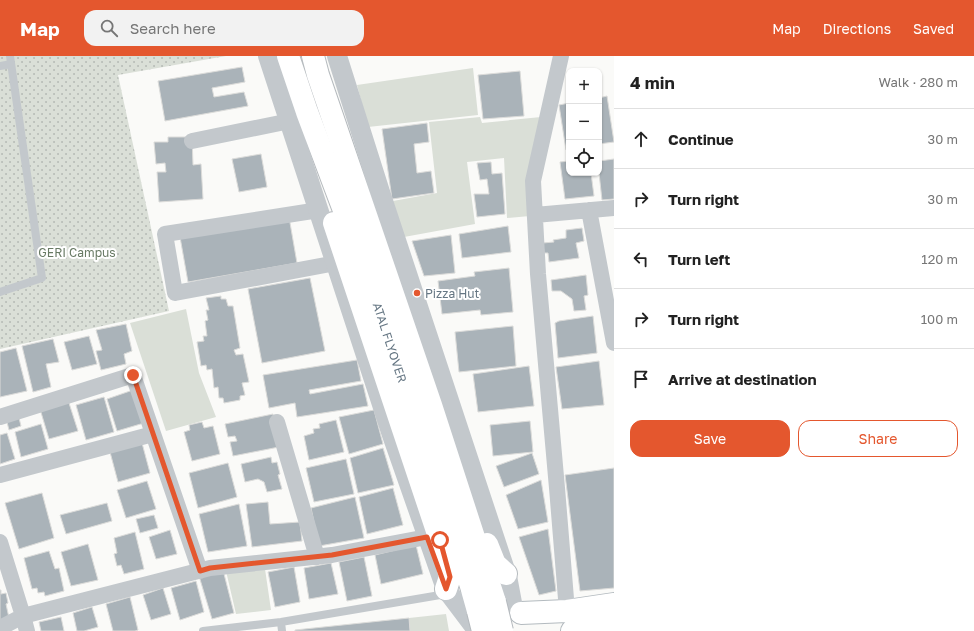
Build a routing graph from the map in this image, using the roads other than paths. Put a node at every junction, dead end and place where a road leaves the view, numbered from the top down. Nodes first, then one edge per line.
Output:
1 (282, 56) edge
2 (314, 56) edge
3 (337, 56) edge
4 (561, 56) edge
5 (11, 60) edge
6 (0, 66) edge
7 (290, 121) junction
8 (192, 141) dead end
9 (614, 208) edge
10 (318, 210) junction
11 (589, 210) junction
12 (535, 215) junction
13 (336, 263) junction
14 (0, 292) edge
15 (614, 343) edge
16 (0, 417) edge
17 (277, 422) dead end
18 (153, 434) junction
19 (0, 475) edge
20 (427, 537) junction
21 (0, 542) edge
22 (317, 557) junction
23 (200, 571) junction
24 (506, 574) junction
25 (448, 584) junction
26 (614, 604) edge
27 (510, 610) edge
28 (570, 621) edge
29 (281, 622) junction
30 (25, 624) edge
31 (614, 625) edge
32 (0, 628) edge
33 (477, 629) edge
34 (203, 631) edge
35 (282, 631) edge
36 (502, 631) edge

1 - 7 street
1 - 25 main road
1 - 33 main road, ATAL FLYOVER, bridge
2 - 24 main road
2 - 27 main road, ATAL FLYOVER
3 - 24 street
4 - 12 street
5 - 6 lane
5 - 14 lane
7 - 8 street
7 - 10 street
9 - 11 street
10 - 13 street
10 - 13 street
11 - 12 street
11 - 15 street
12 - 28 street
13 - 20 street
16 - 18 street
17 - 22 street
18 - 19 street
18 - 23 street
20 - 22 street
20 - 25 street
21 - 30 street
22 - 23 street
23 - 30 street
24 - 27 street
25 - 29 lane
25 - 33 street
26 - 28 main road
27 - 28 main road
27 - 33 main road
27 - 36 main road, ATAL FLYOVER, bridge
28 - 31 main road
29 - 34 lane
29 - 35 lane
30 - 32 street

